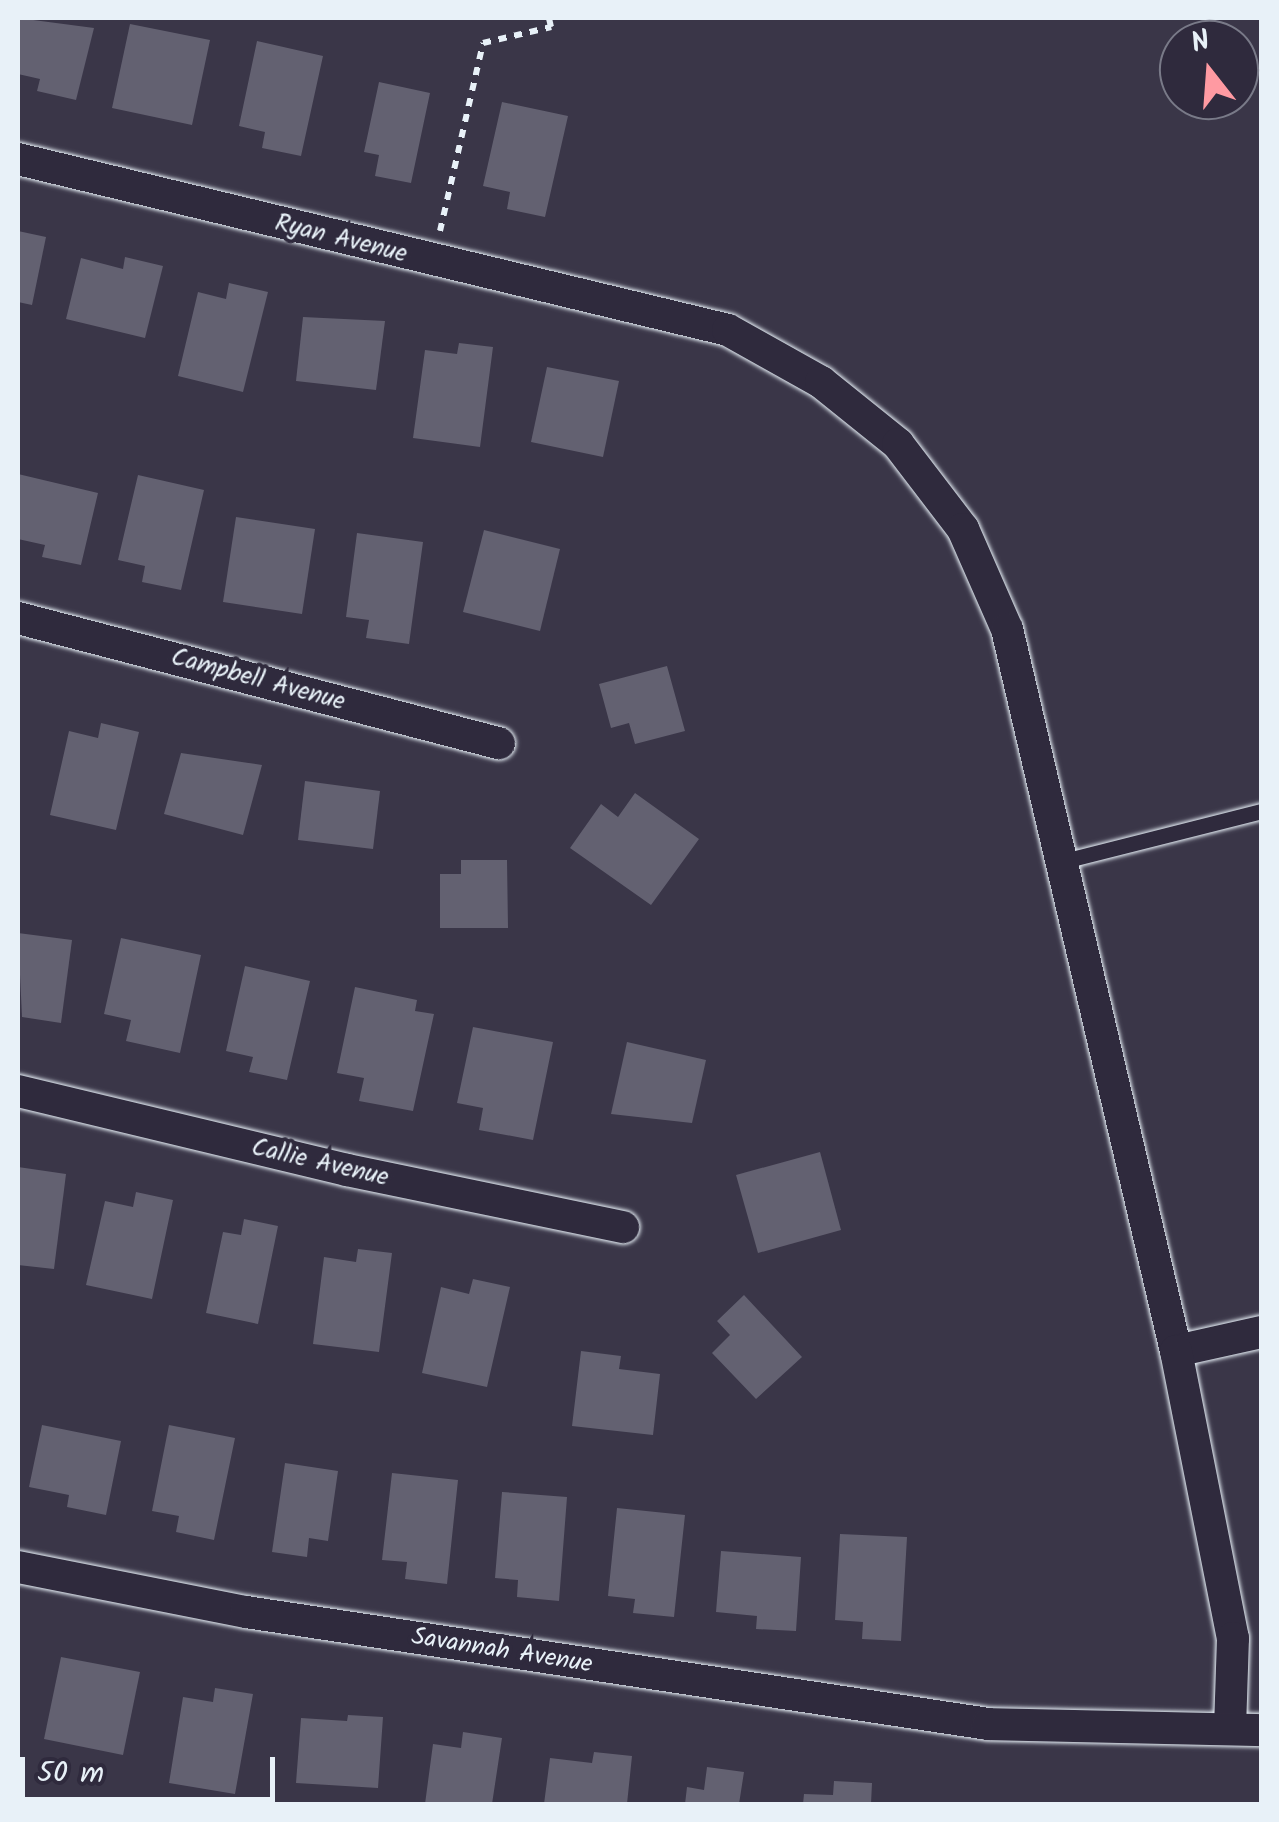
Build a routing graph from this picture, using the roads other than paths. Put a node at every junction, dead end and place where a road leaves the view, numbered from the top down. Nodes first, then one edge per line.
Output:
1 (18, 159) edge
2 (18, 618) edge
3 (499, 743) dead end
4 (1262, 811) edge
5 (1064, 862) junction
6 (18, 1090) edge
7 (623, 1227) dead end
8 (1262, 1332) edge
9 (1176, 1351) junction
10 (18, 1568) edge
11 (1246, 1729) edge

1 - 5 street, Ryan Avenue
2 - 3 street, Campbell Avenue
4 - 5 lane
5 - 9 street, Ryan Avenue
6 - 7 street, Callie Avenue
8 - 9 street
9 - 11 street, Ryan Avenue
10 - 11 street, Savannah Avenue

